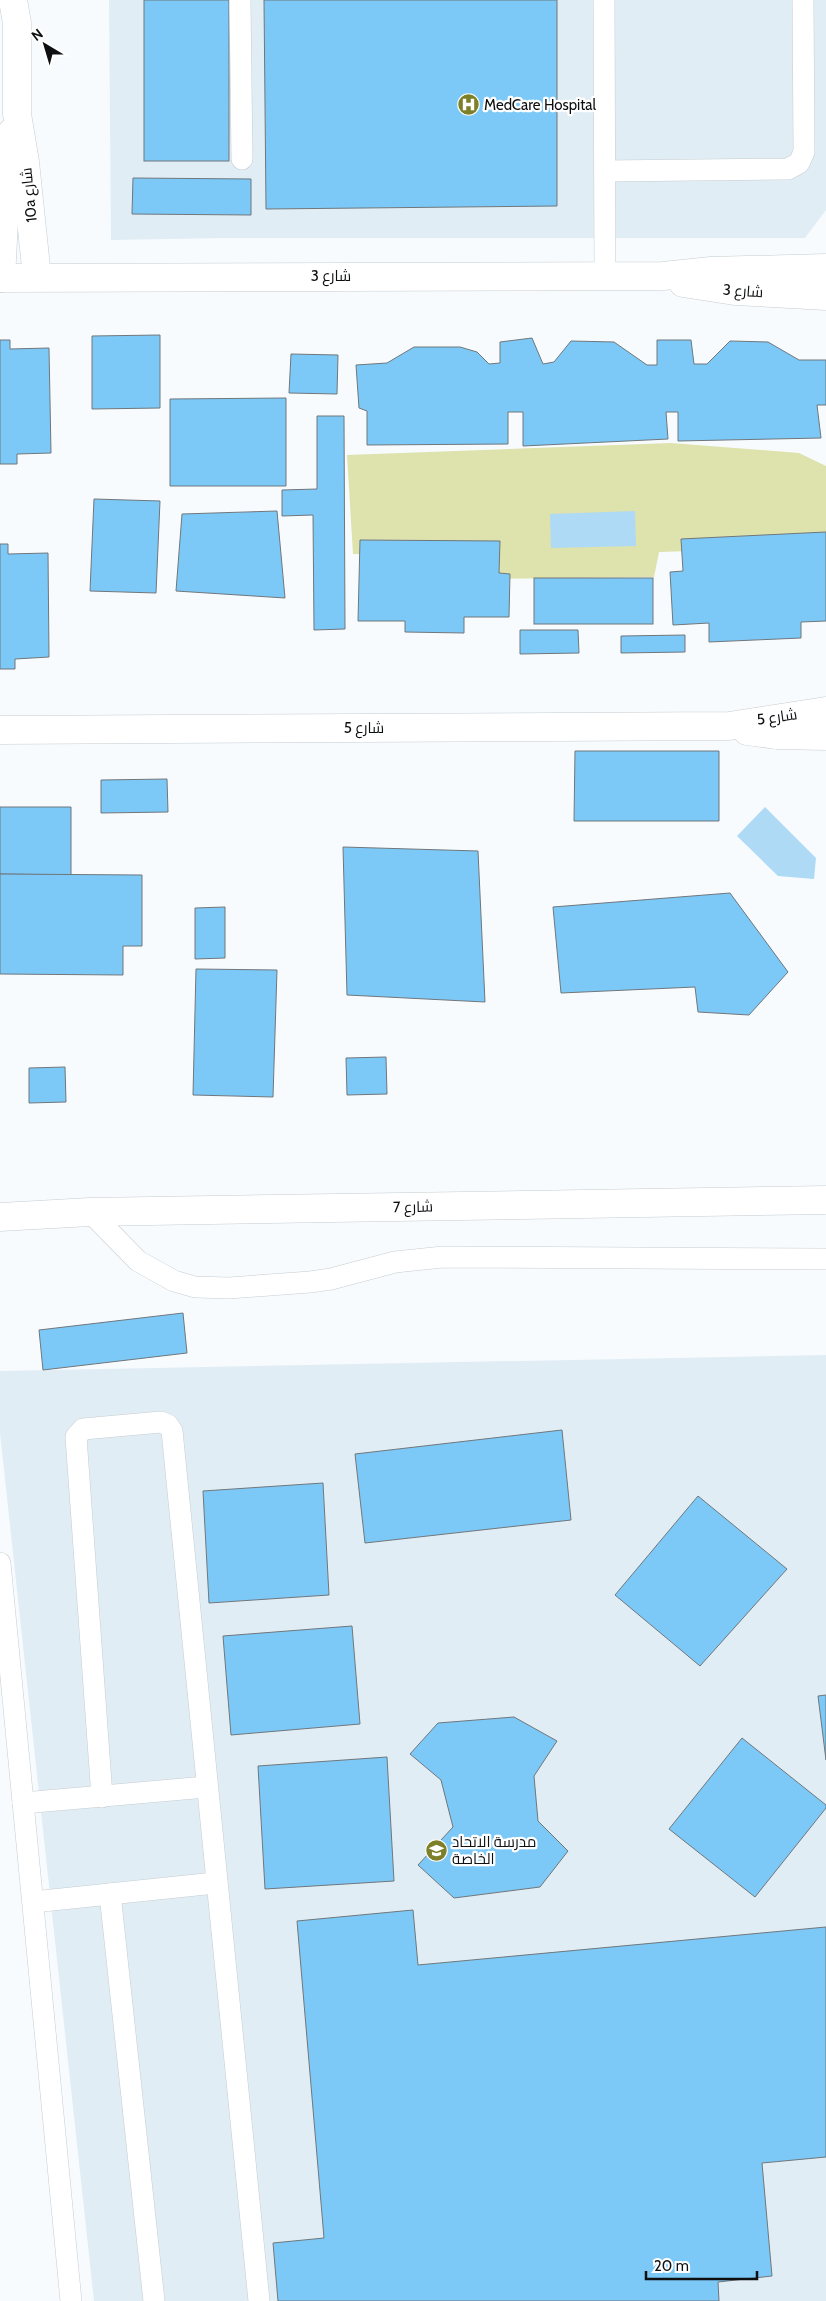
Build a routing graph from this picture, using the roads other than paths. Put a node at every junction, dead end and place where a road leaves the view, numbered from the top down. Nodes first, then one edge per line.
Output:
1 (240, 0) edge
2 (604, 0) edge
3 (803, 0) edge
4 (18, 8) edge
5 (16, 114) junction
6 (242, 159) dead end
7 (605, 171) junction
8 (826, 268) edge
9 (605, 276) junction
10 (663, 276) junction
11 (37, 277) junction
12 (1, 278) edge
13 (826, 296) edge
14 (826, 711) edge
15 (729, 726) junction
16 (0, 730) edge
17 (826, 736) edge
18 (826, 1200) edge
19 (90, 1212) junction
20 (0, 1216) edge
21 (826, 1259) edge
22 (0, 1563) edge
23 (206, 1787) junction
24 (102, 1796) junction
25 (23, 1803) junction
26 (215, 1882) junction
27 (110, 1894) junction
28 (33, 1902) junction
29 (72, 2301) edge
30 (154, 2301) edge
31 (259, 2301) edge

1 - 6 lane
2 - 7 lane
3 - 7 lane
4 - 5 street, 10a شارع
5 - 11 street, 10a شارع
5 - 12 street, 10a شارع
7 - 9 lane
8 - 10 street, شارع 3
9 - 10 street, شارع 3
9 - 11 street, شارع 3
10 - 13 street, شارع 3
11 - 12 street, شارع 3
14 - 15 street, شارع 5
15 - 16 street, شارع 5
15 - 17 street, شارع 5
18 - 19 street, شارع 7
19 - 20 street, شارع 7
19 - 21 lane
22 - 25 lane
23 - 24 lane
23 - 24 lane
23 - 26 lane
24 - 25 lane
25 - 28 lane
26 - 27 lane
26 - 31 lane
27 - 28 lane
27 - 30 lane
28 - 29 lane

